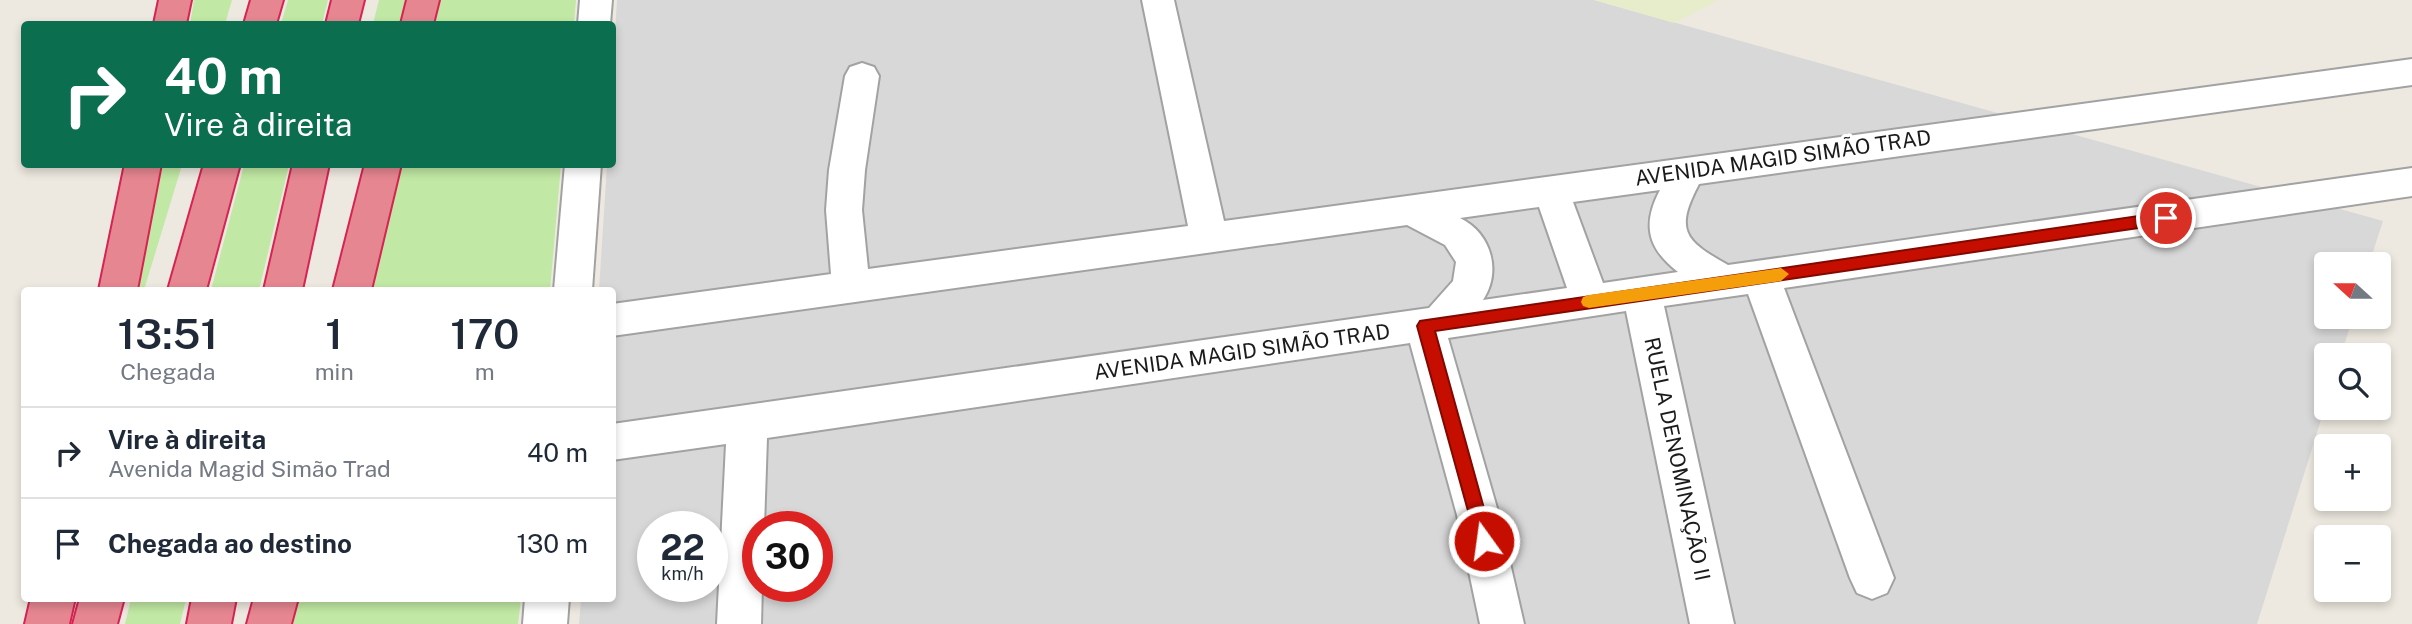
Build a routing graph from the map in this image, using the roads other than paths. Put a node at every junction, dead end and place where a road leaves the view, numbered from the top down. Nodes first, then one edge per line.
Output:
1 (175, 0) edge
2 (267, 0) edge
3 (348, 0) edge
4 (423, 0) edge
5 (596, 0) edge
6 (1158, 0) edge
7 (171, 21) edge
8 (261, 21) edge
9 (343, 21) edge
10 (418, 21) edge
11 (594, 21) edge
12 (2412, 72) edge
13 (862, 76) dead end
14 (141, 168) edge
15 (221, 168) edge
16 (310, 168) edge
17 (382, 168) edge
18 (583, 168) edge
19 (1688, 171) junction
20 (2412, 183) edge
21 (1550, 190) junction
22 (1409, 209) junction
23 (1209, 237) junction
24 (1743, 280) junction
25 (851, 286) junction
26 (119, 287) edge
27 (188, 287) edge
28 (284, 287) edge
29 (353, 287) edge
30 (573, 287) edge
31 (1642, 294) junction
32 (1591, 301) junction
33 (616, 319) edge
34 (1432, 324) junction
35 (747, 422) junction
36 (616, 441) edge
37 (1872, 578) dead end
38 (52, 602) edge
39 (101, 602) edge
40 (214, 602) edge
41 (274, 602) edge
42 (547, 602) edge
43 (47, 624) edge
44 (95, 624) edge
45 (209, 624) edge
46 (269, 624) edge
47 (545, 624) edge
48 (739, 624) edge
49 (1502, 624) edge
50 (1712, 624) edge

1 - 7 highway
2 - 8 highway
3 - 9 highway
4 - 10 highway
5 - 11 street
6 - 23 street
12 - 19 street, AVENIDA MAGID SIMÃO TRAD
13 - 25 street
14 - 26 highway
15 - 27 highway
16 - 28 highway
17 - 29 highway
18 - 30 street
19 - 21 street, AVENIDA MAGID SIMÃO TRAD
19 - 24 street
20 - 24 street, AVENIDA MAGID SIMÃO TRAD
21 - 22 street, AVENIDA MAGID SIMÃO TRAD
21 - 32 street
22 - 23 street, AVENIDA MAGID SIMÃO TRAD
22 - 34 street
23 - 25 street, AVENIDA MAGID SIMÃO TRAD
24 - 31 street, AVENIDA MAGID SIMÃO TRAD
24 - 37 street
25 - 33 street, AVENIDA MAGID SIMÃO TRAD
31 - 32 street, AVENIDA MAGID SIMÃO TRAD
31 - 50 street, RUELA DENOMINAÇÃO II
32 - 34 street, AVENIDA MAGID SIMÃO TRAD
34 - 35 street, AVENIDA MAGID SIMÃO TRAD
34 - 49 street
35 - 36 street, AVENIDA MAGID SIMÃO TRAD
35 - 48 street
38 - 43 highway
39 - 44 highway
40 - 45 highway
41 - 46 highway
42 - 47 street

